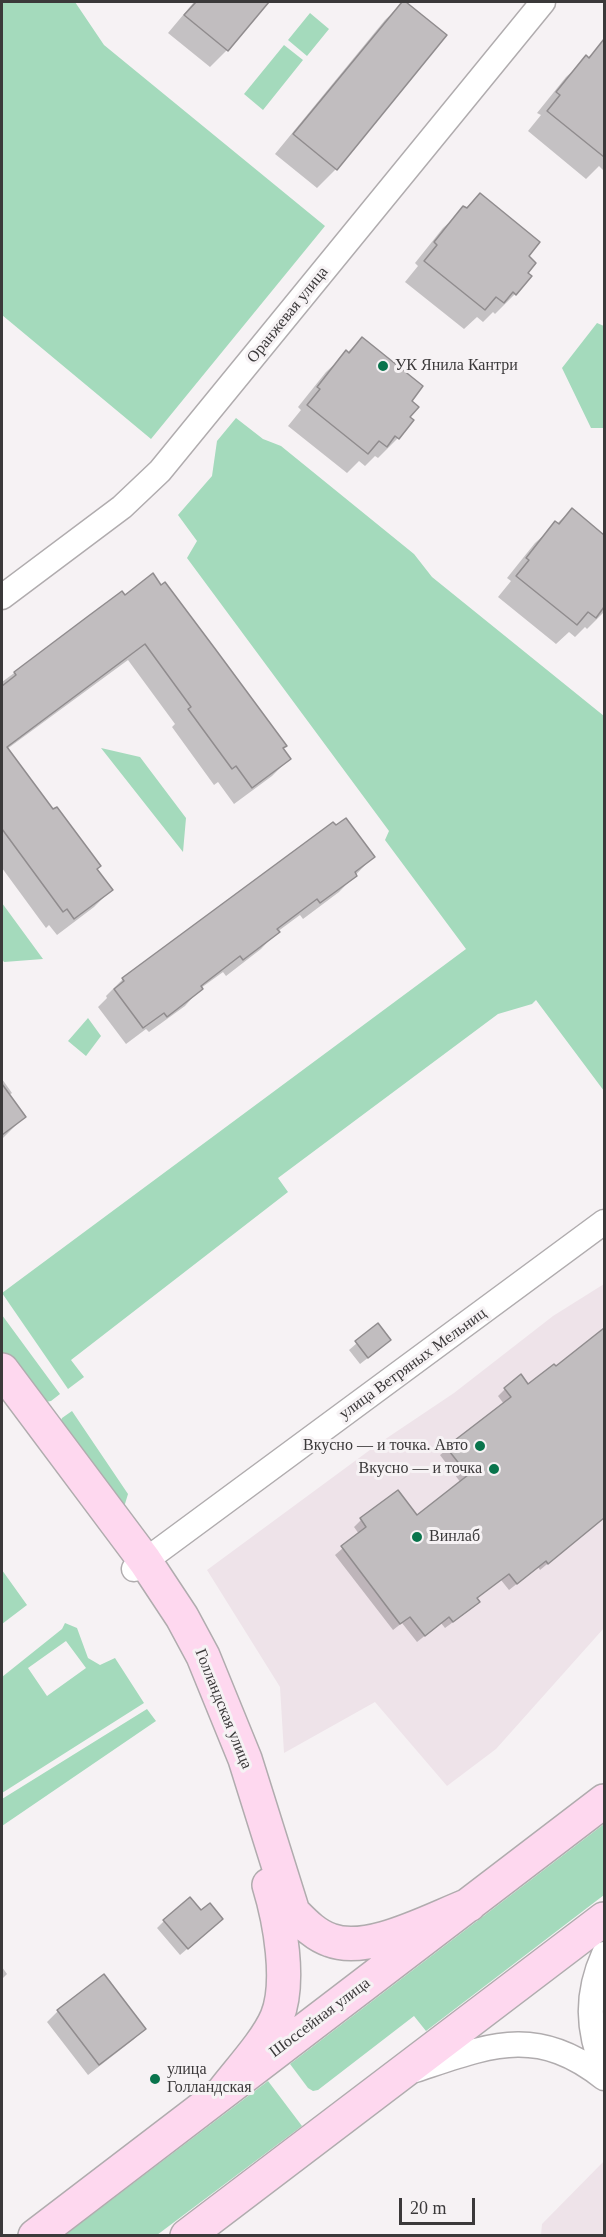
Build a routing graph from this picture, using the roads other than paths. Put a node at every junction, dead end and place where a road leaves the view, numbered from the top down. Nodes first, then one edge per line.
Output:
1 (543, 2) edge
2 (2, 597) edge
3 (604, 1222) edge
4 (2, 1370) edge
5 (2, 1394) edge
6 (140, 1565) junction
7 (604, 1801) edge
8 (469, 1905) junction
9 (604, 1919) edge
10 (604, 1954) edge
11 (604, 2070) edge
12 (399, 2075) junction
13 (604, 2078) edge
14 (223, 2092) junction
15 (35, 2235) edge
16 (187, 2235) edge

1 - 2 street, Оранжевая улица
3 - 6 street, улица Ветряных Мельниц
4 - 6 street, Голландская улица
5 - 6 street, Голландская улица
6 - 8 street, Голландская улица
6 - 14 street, Голландская улица
7 - 8 street, Шоссейная улица
8 - 14 street, Шоссейная улица
9 - 12 street
10 - 11 street
12 - 13 street
12 - 16 street
14 - 15 street, Шоссейная улица

